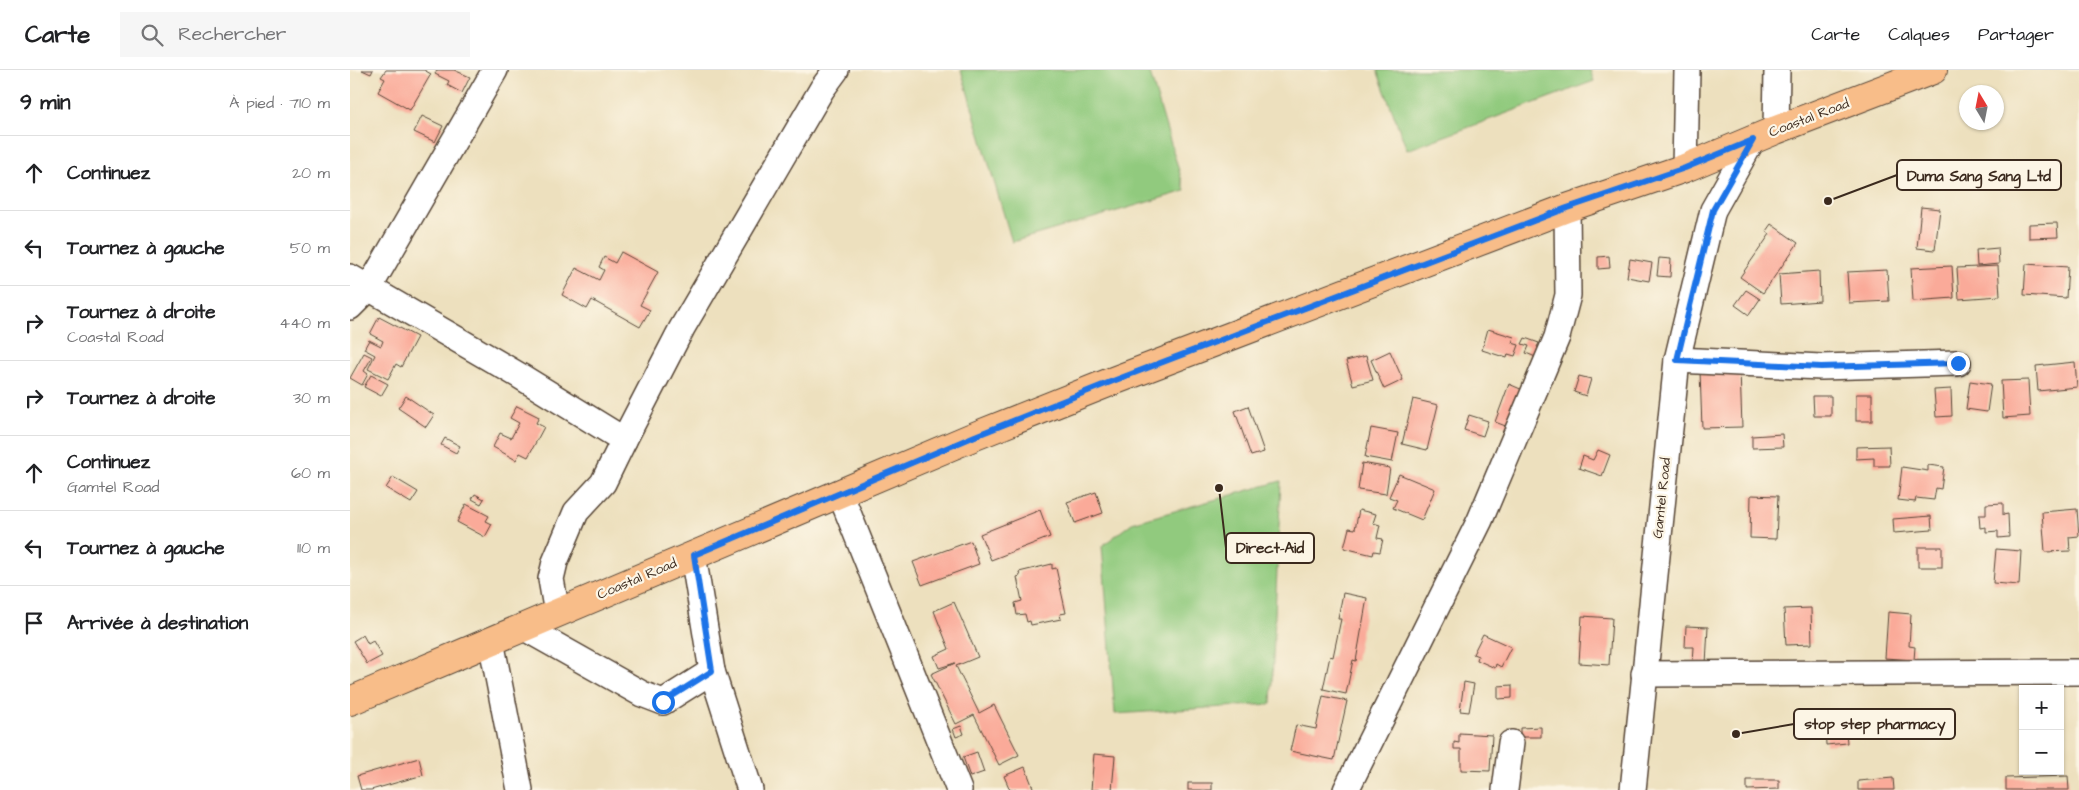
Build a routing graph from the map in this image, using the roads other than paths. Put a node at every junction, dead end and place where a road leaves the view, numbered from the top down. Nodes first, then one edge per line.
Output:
1 (495, 70) edge
2 (836, 70) edge
3 (1687, 70) edge
4 (1777, 70) edge
5 (1932, 70) edge
6 (1765, 134) junction
7 (1685, 168) junction
8 (1567, 208) junction
9 (359, 282) edge
10 (350, 307) edge
11 (1677, 360) junction
12 (1958, 363) dead end
13 (624, 440) junction
14 (840, 493) junction
15 (694, 555) junction
16 (557, 613) junction
17 (523, 627) junction
18 (491, 641) junction
19 (712, 671) junction
20 (2079, 672) edge
21 (1644, 674) junction
22 (350, 701) edge
23 (1511, 743) dead end
24 (520, 790) edge
25 (750, 790) edge
26 (959, 790) edge
27 (1346, 790) edge
28 (1505, 790) edge
29 (1632, 790) edge

1 - 9 street
2 - 13 street
3 - 7 street
4 - 6 street
5 - 6 main road, Coastal Road
6 - 7 main road, Coastal Road
6 - 11 street, Gamtel Road
7 - 8 main road, Coastal Road
8 - 14 main road, Coastal Road
8 - 27 street
9 - 10 street
9 - 13 street
11 - 12 street
11 - 21 street, Gamtel Road
13 - 16 street
14 - 15 main road, Coastal Road
14 - 26 street
15 - 16 main road, Coastal Road
15 - 19 street
16 - 17 main road, Coastal Road
17 - 18 main road, Coastal Road
17 - 19 street
18 - 22 main road, Coastal Road
18 - 24 street
19 - 25 street
20 - 21 street
21 - 29 street, Gamtel Road
23 - 28 street

